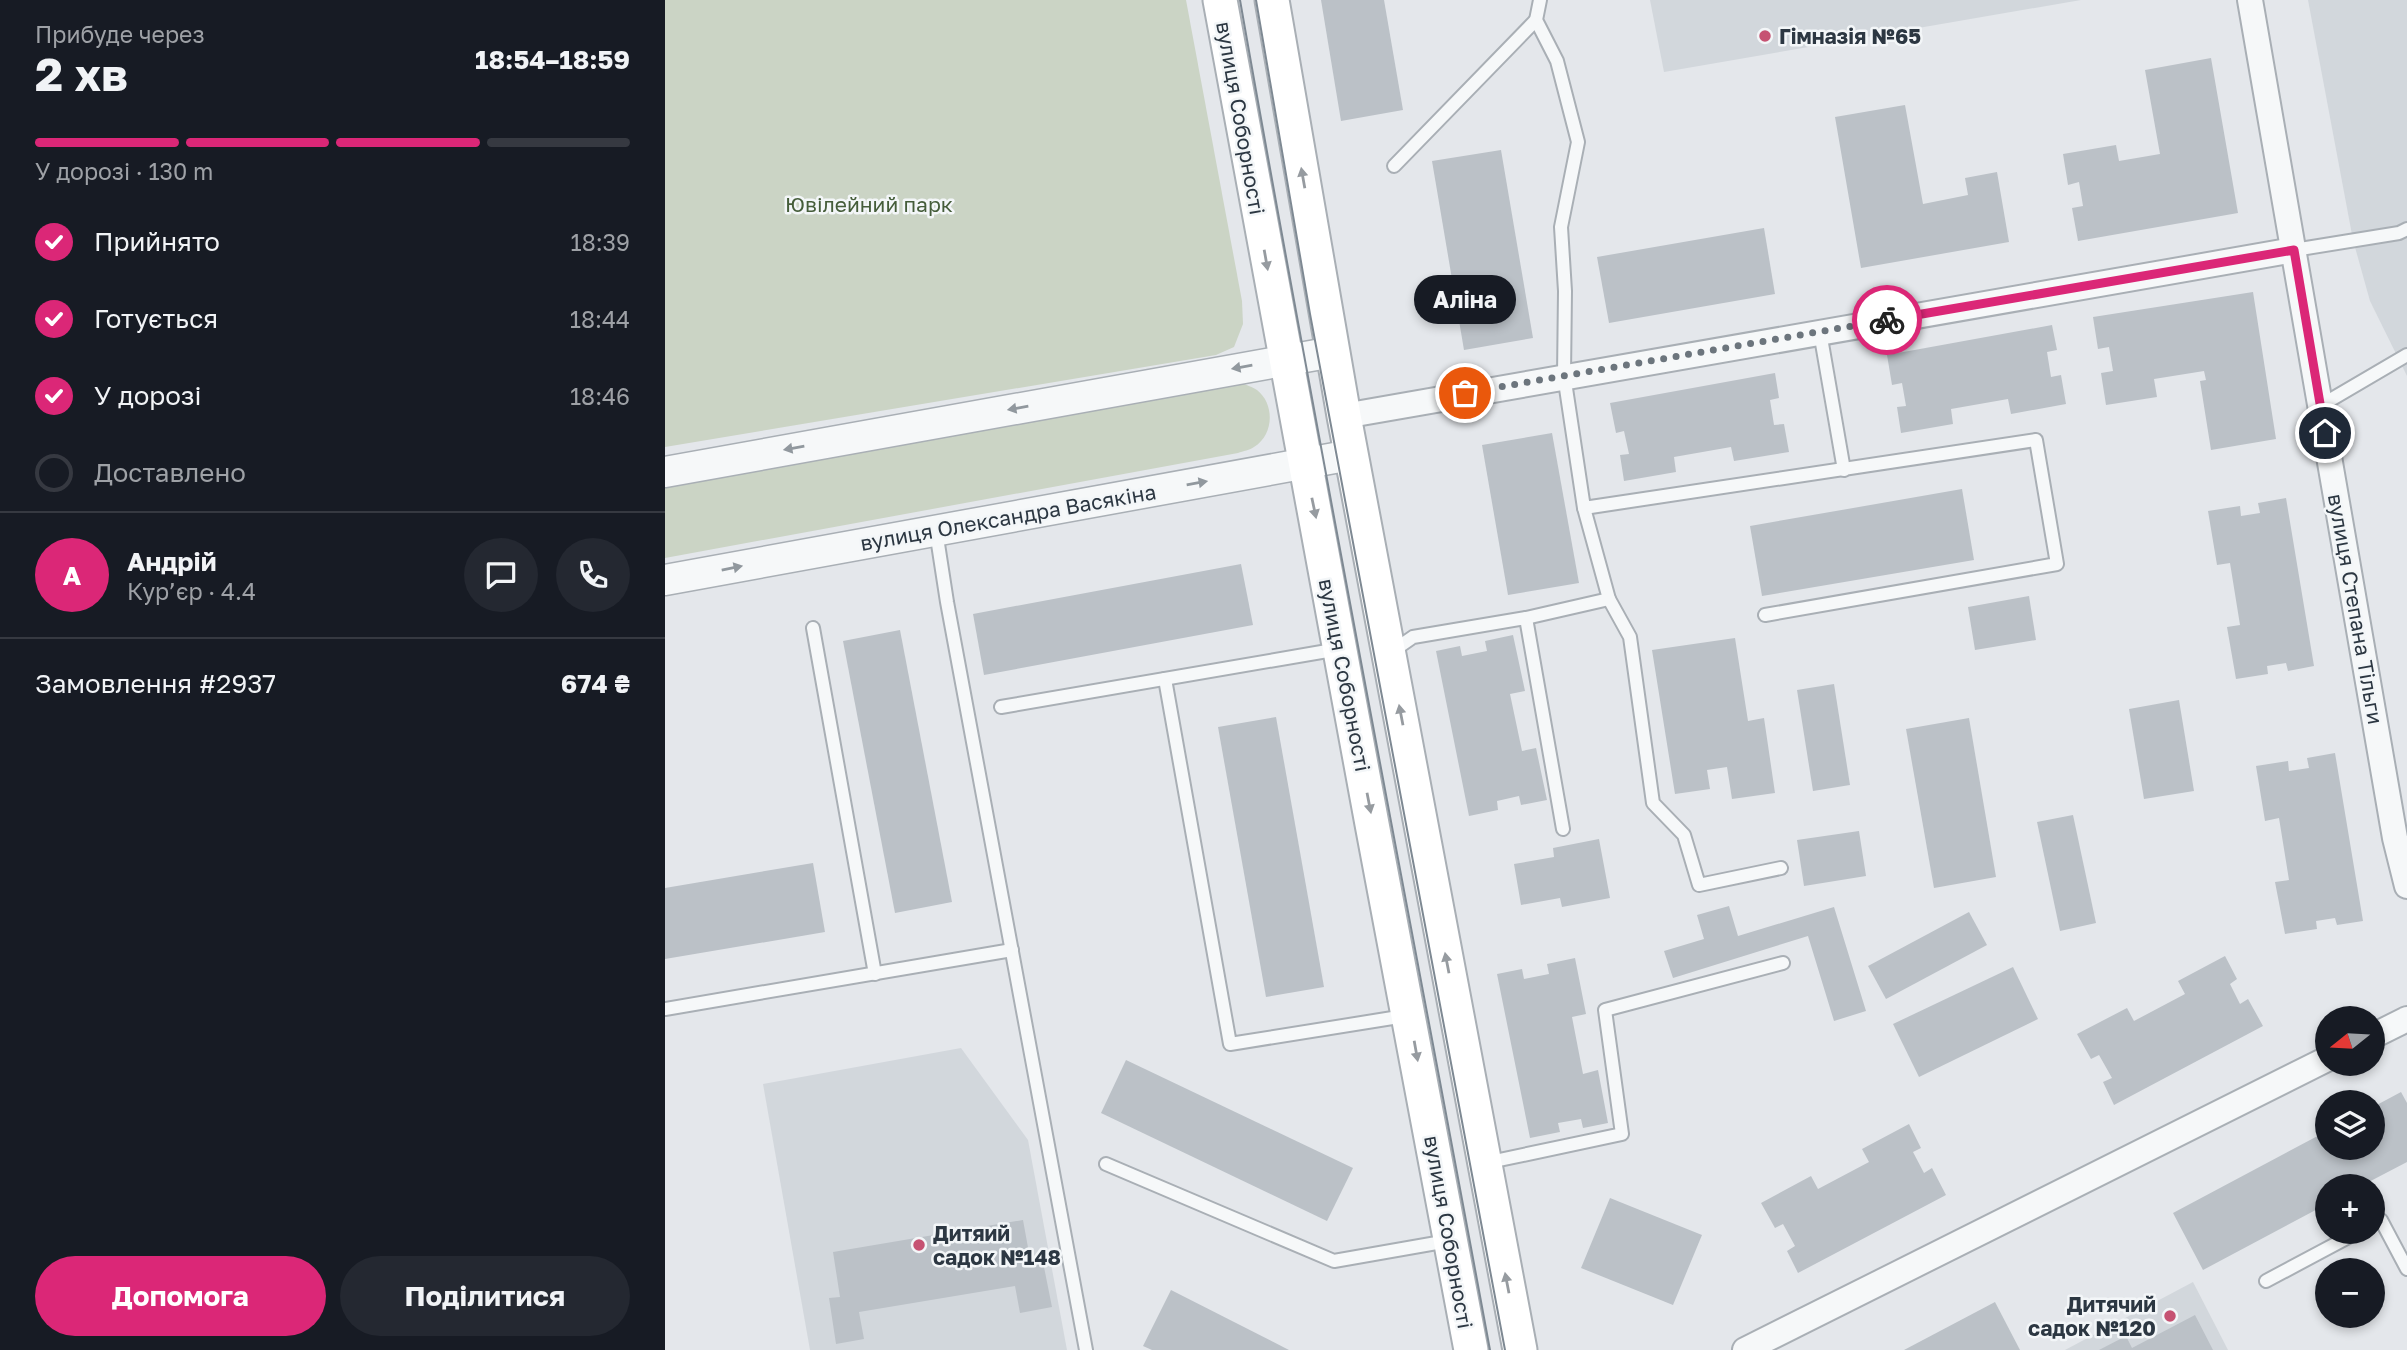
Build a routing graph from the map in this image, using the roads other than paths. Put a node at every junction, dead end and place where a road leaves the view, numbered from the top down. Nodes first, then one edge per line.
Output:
1 (1220, 0) edge
2 (1272, 0) edge
3 (1540, 0) edge
4 (2250, 0) edge
5 (1536, 20) junction
6 (1394, 166) dead end
7 (2407, 229) edge
8 (2294, 250) junction
9 (1820, 332) junction
10 (1333, 352) junction
11 (2407, 355) edge
12 (1285, 360) junction
13 (1564, 375) junction
14 (2320, 407) junction
15 (1344, 416) junction
16 (1351, 455) junction
17 (1304, 463) junction
18 (1844, 470) junction
19 (665, 472) edge
20 (1584, 508) junction
21 (936, 530) junction
22 (665, 580) edge
23 (1609, 599) junction
24 (1765, 615) dead end
25 (1527, 618) junction
26 (813, 628) dead end
27 (1340, 649) junction
28 (1389, 653) junction
29 (1165, 679) junction
30 (1001, 707) dead end
31 (1563, 829) dead end
32 (1781, 868) dead end
33 (2407, 886) edge
34 (1012, 950) junction
35 (1783, 963) dead end
36 (876, 974) junction
37 (665, 1010) edge
38 (1409, 1015) junction
39 (2407, 1019) edge
40 (2385, 1030) edge
41 (2315, 1065) edge
42 (1484, 1163) junction
43 (1106, 1164) dead end
44 (2385, 1228) edge
45 (1451, 1240) junction
46 (2335, 1244) edge
47 (2407, 1269) edge
48 (2266, 1281) dead end
49 (1086, 1350) edge
50 (1471, 1350) edge
51 (1520, 1350) edge
52 (1745, 1350) edge

1 -> 12 main road, вулиця Соборності
10 -> 2 main road
3 - 5 lane
4 - 8 street, вулиця Степана Тільги
5 - 6 lane
5 - 13 lane
7 - 8 lane
8 - 9 street
8 - 14 street, вулиця Степана Тільги
9 - 13 street
9 - 18 lane
10 - 12 street
10 - 15 main road
11 - 14 lane
12 - 17 main road, вулиця Соборності
12 -> 19 street
13 - 15 street
13 - 20 lane
14 - 33 street, вулиця Степана Тільги
15 - 16 main road
16 - 17 street, вулиця Олександра Васякіна
16 - 28 main road
21 -> 17 street, вулиця Олександра Васякіна
17 -> 27 main road, вулиця Соборності
18 - 20 lane
18 - 24 lane
20 - 23 lane
22 -> 21 street, вулиця Олександра Васякіна
21 - 34 lane
23 - 25 lane
23 - 32 lane
25 - 28 lane
25 - 31 lane
26 - 36 lane
27 - 29 lane
27 -> 38 main road, вулиця Соборності
42 -> 28 main road
29 - 30 lane
29 - 38 lane
34 - 36 lane
34 - 49 lane
35 - 42 lane
36 - 37 lane
38 -> 45 main road, вулиця Соборності
39 - 40 street
41 - 52 street
51 -> 42 main road
43 - 45 lane
44 - 47 lane
45 - 50 main road, вулиця Соборності
46 - 48 lane

